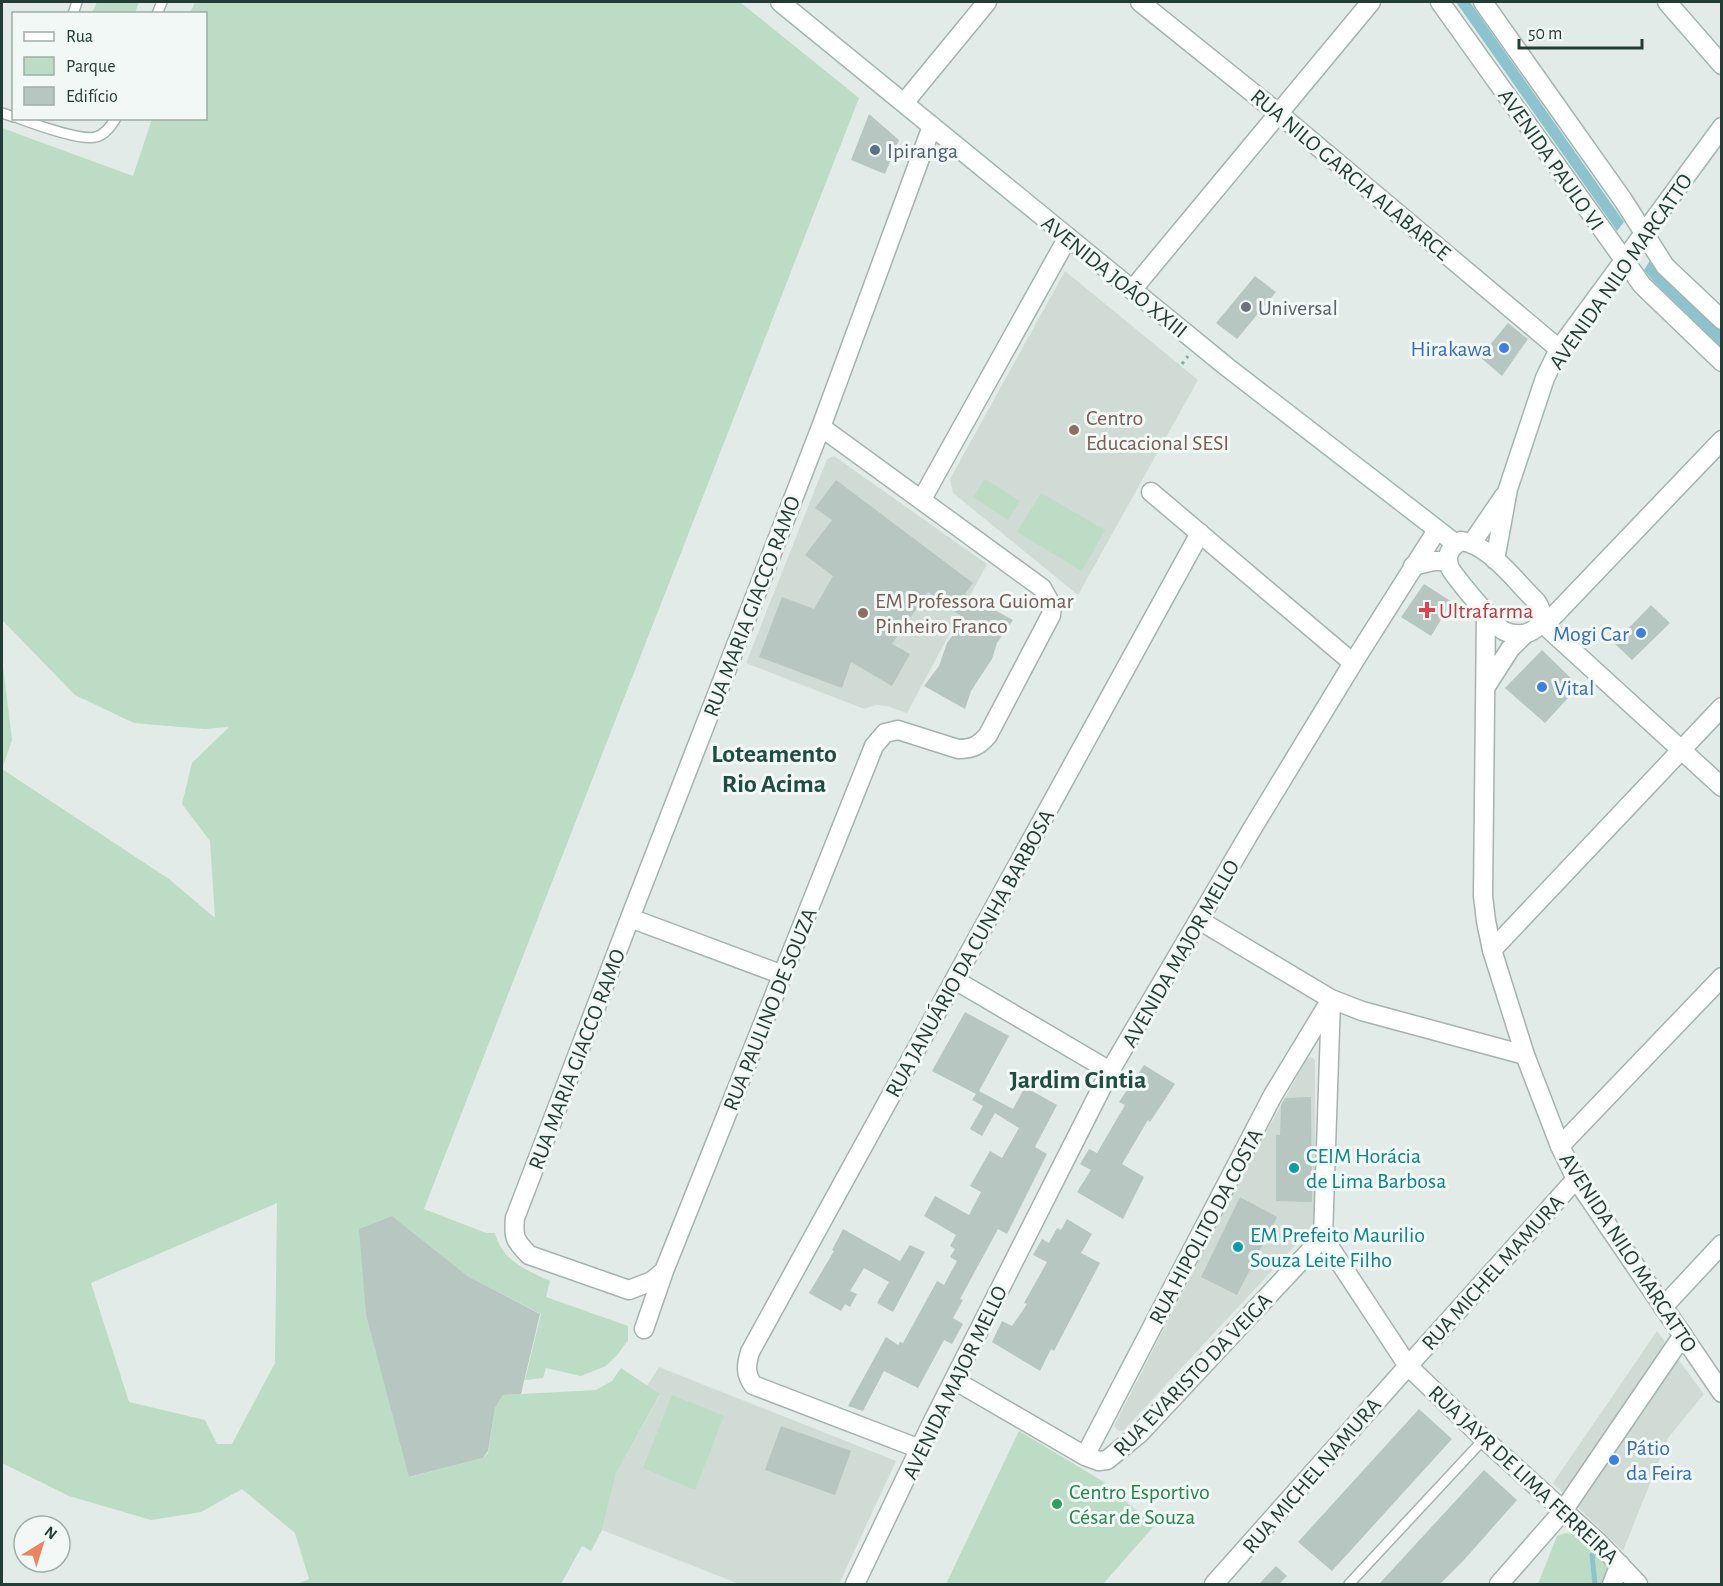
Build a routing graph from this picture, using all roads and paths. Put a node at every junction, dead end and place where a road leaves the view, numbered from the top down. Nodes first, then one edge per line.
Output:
1 (780, 2) edge
2 (987, 2) edge
3 (1140, 2) edge
4 (1371, 2) edge
5 (1440, 2) edge
6 (1483, 2) edge
7 (1667, 2) edge
8 (1722, 65) edge
9 (904, 103) junction
10 (1278, 113) junction
11 (115, 120) edge
12 (36, 121) edge
13 (932, 126) junction
14 (1722, 127) edge
15 (1645, 233) junction
16 (1068, 237) junction
17 (1624, 261) junction
18 (1132, 290) junction
19 (1722, 320) edge
20 (1559, 349) junction
21 (1722, 362) edge
22 (821, 427) junction
23 (1722, 440) edge
24 (1508, 489) junction
25 (1151, 492) dead end
26 (922, 499) junction
27 (1437, 530) junction
28 (1200, 532) junction
29 (1458, 549) junction
30 (1495, 560) junction
31 (1413, 566) junction
32 (1486, 612) junction
33 (1542, 623) junction
34 (1524, 634) junction
35 (1353, 663) junction
36 (1487, 685) junction
37 (1722, 707) edge
38 (1681, 750) junction
39 (1722, 787) edge
40 (630, 918) junction
41 (1200, 920) junction
42 (1492, 950) junction
43 (783, 975) junction
44 (1722, 977) edge
45 (955, 980) junction
46 (1331, 999) junction
47 (1526, 1054) junction
48 (1110, 1071) junction
49 (1560, 1146) junction
50 (1576, 1179) junction
51 (1323, 1237) junction
52 (1722, 1244) edge
53 (664, 1271) junction
54 (629, 1290) junction
55 (1664, 1307) junction
56 (1683, 1335) junction
57 (1407, 1365) junction
58 (954, 1380) junction
59 (1722, 1393) edge
60 (1484, 1439) junction
61 (920, 1449) junction
62 (1085, 1456) junction
63 (1563, 1511) junction
64 (1620, 1564) junction
65 (855, 1584) edge
66 (1214, 1584) edge
67 (1349, 1584) edge
68 (1499, 1584) edge
69 (1612, 1584) edge
70 (1638, 1584) edge

1 - 9 street, AVENIDA JOÃO XXIII
2 - 9 street
3 - 10 street, RUA NILO GARCIA ALABARCE
4 - 10 street
5 - 17 street, AVENIDA PAULO VI
6 - 15 street, AVENIDA PAULO VI
7 - 8 street
9 - 13 street, AVENIDA JOÃO XXIII
10 - 18 street
10 - 20 street, RUA NILO GARCIA ALABARCE
11 - 12 lane
13 - 16 street, AVENIDA JOÃO XXIII
13 - 22 street, RUA MARIA GIACCO RAMO
14 - 15 street, AVENIDA NILO MARCATTO
15 - 17 street, AVENIDA NILO MARCATTO
15 - 19 street, AVENIDA PAULO VI
16 - 18 street, AVENIDA JOÃO XXIII
16 - 26 street
17 - 20 street, AVENIDA NILO MARCATTO
17 - 21 street, AVENIDA PAULO VI
18 - 27 street, AVENIDA JOÃO XXIII
20 - 24 street, AVENIDA NILO MARCATTO
22 - 26 street
22 - 40 street, RUA MARIA GIACCO RAMO
23 - 33 street
24 - 29 street, AVENIDA NILO MARCATTO
24 - 30 street, AVENIDA NILO MARCATTO
25 - 28 street
26 - 43 street, RUA PAULINO DE SOUZA
27 - 29 street, AVENIDA JOÃO XXIII
27 - 31 street, AVENIDA MAJOR MELLO
28 - 35 street
28 - 45 street, RUA JANUÁRIO DA CUNHA BARBOSA
29 - 30 street, AVENIDA JOÃO XXIII
29 - 31 street
29 - 32 street, AVENIDA JOÃO XXIII
30 - 33 street, AVENIDA JOÃO XXIII
31 - 35 street, AVENIDA MAJOR MELLO
32 - 34 street, AVENIDA JOÃO XXIII
32 - 36 street, AVENIDA NILO MARCATTO
33 - 34 street
33 - 38 street, AVENIDA JOÃO XXIII
34 - 36 street
35 - 41 street, AVENIDA MAJOR MELLO
36 - 42 street, AVENIDA NILO MARCATTO
37 - 38 street
38 - 39 street, AVENIDA JOÃO XXIII
38 - 42 street
40 - 43 street
40 - 54 street, RUA MARIA GIACCO RAMO
41 - 46 street
41 - 48 street, AVENIDA MAJOR MELLO
42 - 47 street, AVENIDA NILO MARCATTO
43 - 53 street, RUA PAULINO DE SOUZA
44 - 49 street
45 - 48 street
45 - 61 street, RUA JANUÁRIO DA CUNHA BARBOSA
46 - 47 street
46 - 51 street
46 - 62 street, RUA HIPOLITO DA COSTA
47 - 49 street, AVENIDA NILO MARCATTO
48 - 58 street, AVENIDA MAJOR MELLO
49 - 50 street, AVENIDA NILO MARCATTO
50 - 55 street, AVENIDA NILO MARCATTO
50 - 57 street, RUA MICHEL MAMURA
51 - 57 street, RUA JAYR DE LIMA FERREIRA
51 - 62 street, RUA EVARISTO DA VEIGA
52 - 55 street
53 - 54 street
53 - 54 street, RUA PAULINO DE SOUZA
55 - 56 street, AVENIDA NILO MARCATTO
56 - 59 street, AVENIDA NILO MARCATTO
56 - 63 street
57 - 60 street, RUA JAYR DE LIMA FERREIRA
57 - 66 street, RUA MICHEL NAMURA
58 - 61 street, AVENIDA MAJOR MELLO
58 - 62 street, RUA EVARISTO DA VEIGA
60 - 63 street, RUA JAYR DE LIMA FERREIRA
60 - 67 lane
61 - 65 street, AVENIDA MAJOR MELLO
63 - 64 street, RUA JAYR DE LIMA FERREIRA
63 - 68 street
64 - 69 street
64 - 70 street, RUA JAYR DE LIMA FERREIRA

